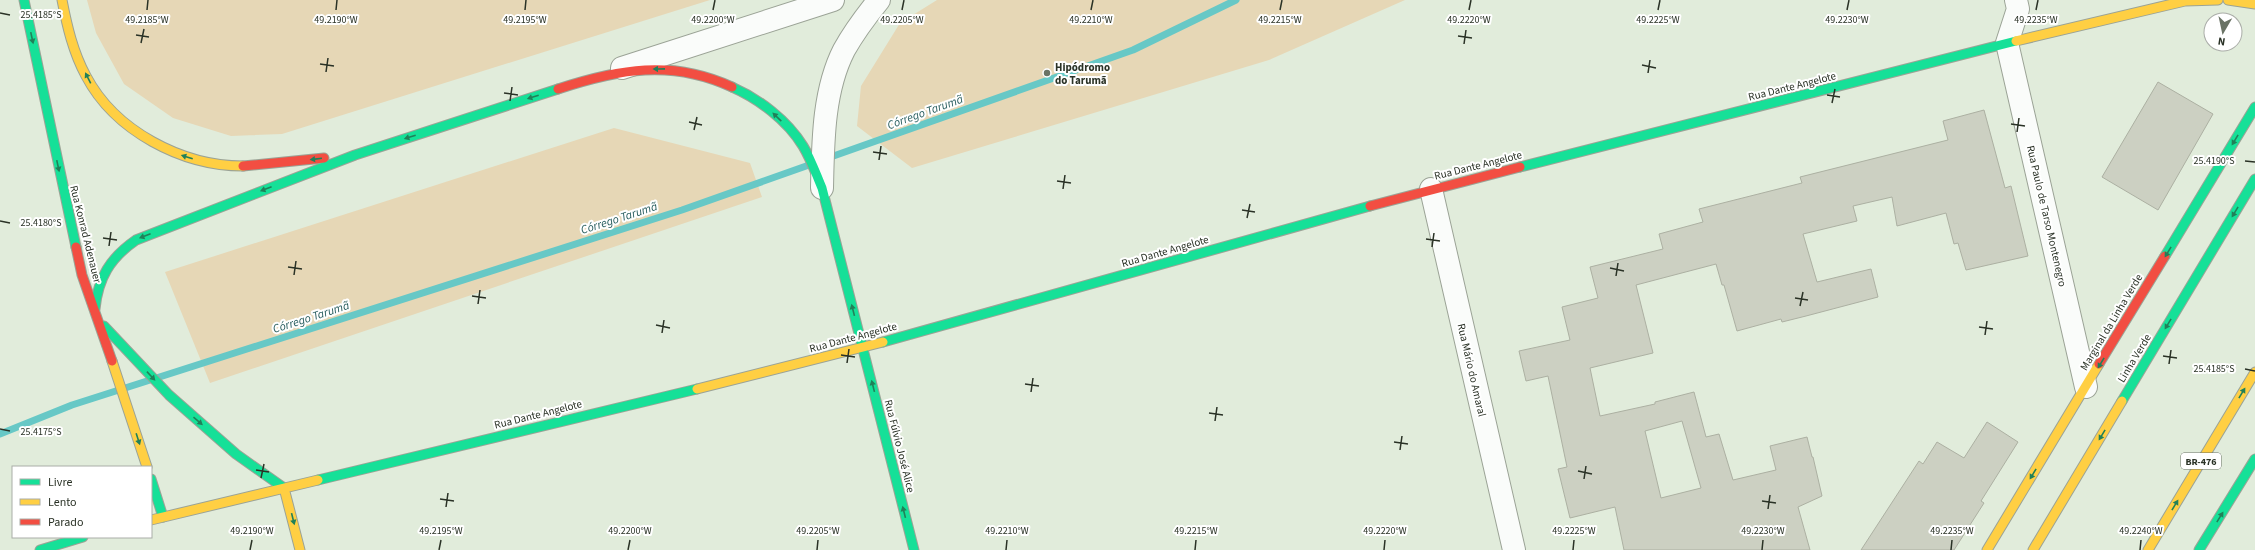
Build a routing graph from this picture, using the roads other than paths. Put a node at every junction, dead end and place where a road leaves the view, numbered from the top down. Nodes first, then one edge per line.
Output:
1 (24, 0) edge
2 (62, 0) edge
3 (834, 0) edge
4 (879, 0) edge
5 (2016, 0) edge
6 (2218, 0) edge
7 (2228, 0) edge
8 (2185, 1) edge
9 (2255, 4) edge
10 (2007, 43) junction
11 (600, 75) junction
12 (2255, 107) edge
13 (355, 155) junction
14 (2255, 179) edge
15 (822, 188) junction
16 (1431, 189) junction
17 (95, 309) junction
18 (99, 321) junction
19 (863, 347) junction
20 (2255, 372) edge
21 (2086, 387) junction
22 (2255, 459) edge
23 (147, 466) edge
24 (152, 482) edge
25 (284, 488) junction
26 (163, 517) junction
27 (152, 520) edge
28 (80, 538) edge
29 (40, 550) edge
30 (300, 550) edge
31 (914, 550) edge
32 (1514, 550) edge
33 (1988, 550) edge
34 (2033, 550) edge
35 (2148, 550) edge
36 (2199, 550) edge

1 -> 17 main road, Rua Konrad Adenauer
13 -> 2 main road
3 - 11 street
4 - 15 street
5 - 10 street
6 - 8 main road, Rua Dante Angelote
7 - 9 main road
8 - 10 main road, Rua Dante Angelote
10 - 16 main road, Rua Dante Angelote
10 - 21 street, Rua Paulo de Tarso Montenegro
11 -> 13 main road, Rua Fúlvio José Alice
15 -> 11 main road, Rua Fúlvio José Alice
12 -> 21 main road, Marginal da Linha Verde
13 -> 17 main road
14 -> 34 main road, Linha Verde
19 -> 15 main road, Rua Fúlvio José Alice
16 - 19 main road, Rua Dante Angelote
16 - 32 street, Rua Mário do Amaral
17 - 18 main road, Rua Konrad Adenauer
18 -> 23 main road
18 -> 25 main road, Rua Konrad Adenauer
19 - 25 main road, Rua Dante Angelote
31 -> 19 main road, Rua Fúlvio José Alice
35 -> 20 main road, BR-476
21 -> 33 main road, Marginal da Linha Verde
36 -> 22 main road
24 - 26 main road
25 - 26 main road, Rua Dante Angelote
25 -> 30 main road
26 - 27 main road, Rua Dante Angelote
28 - 29 main road

